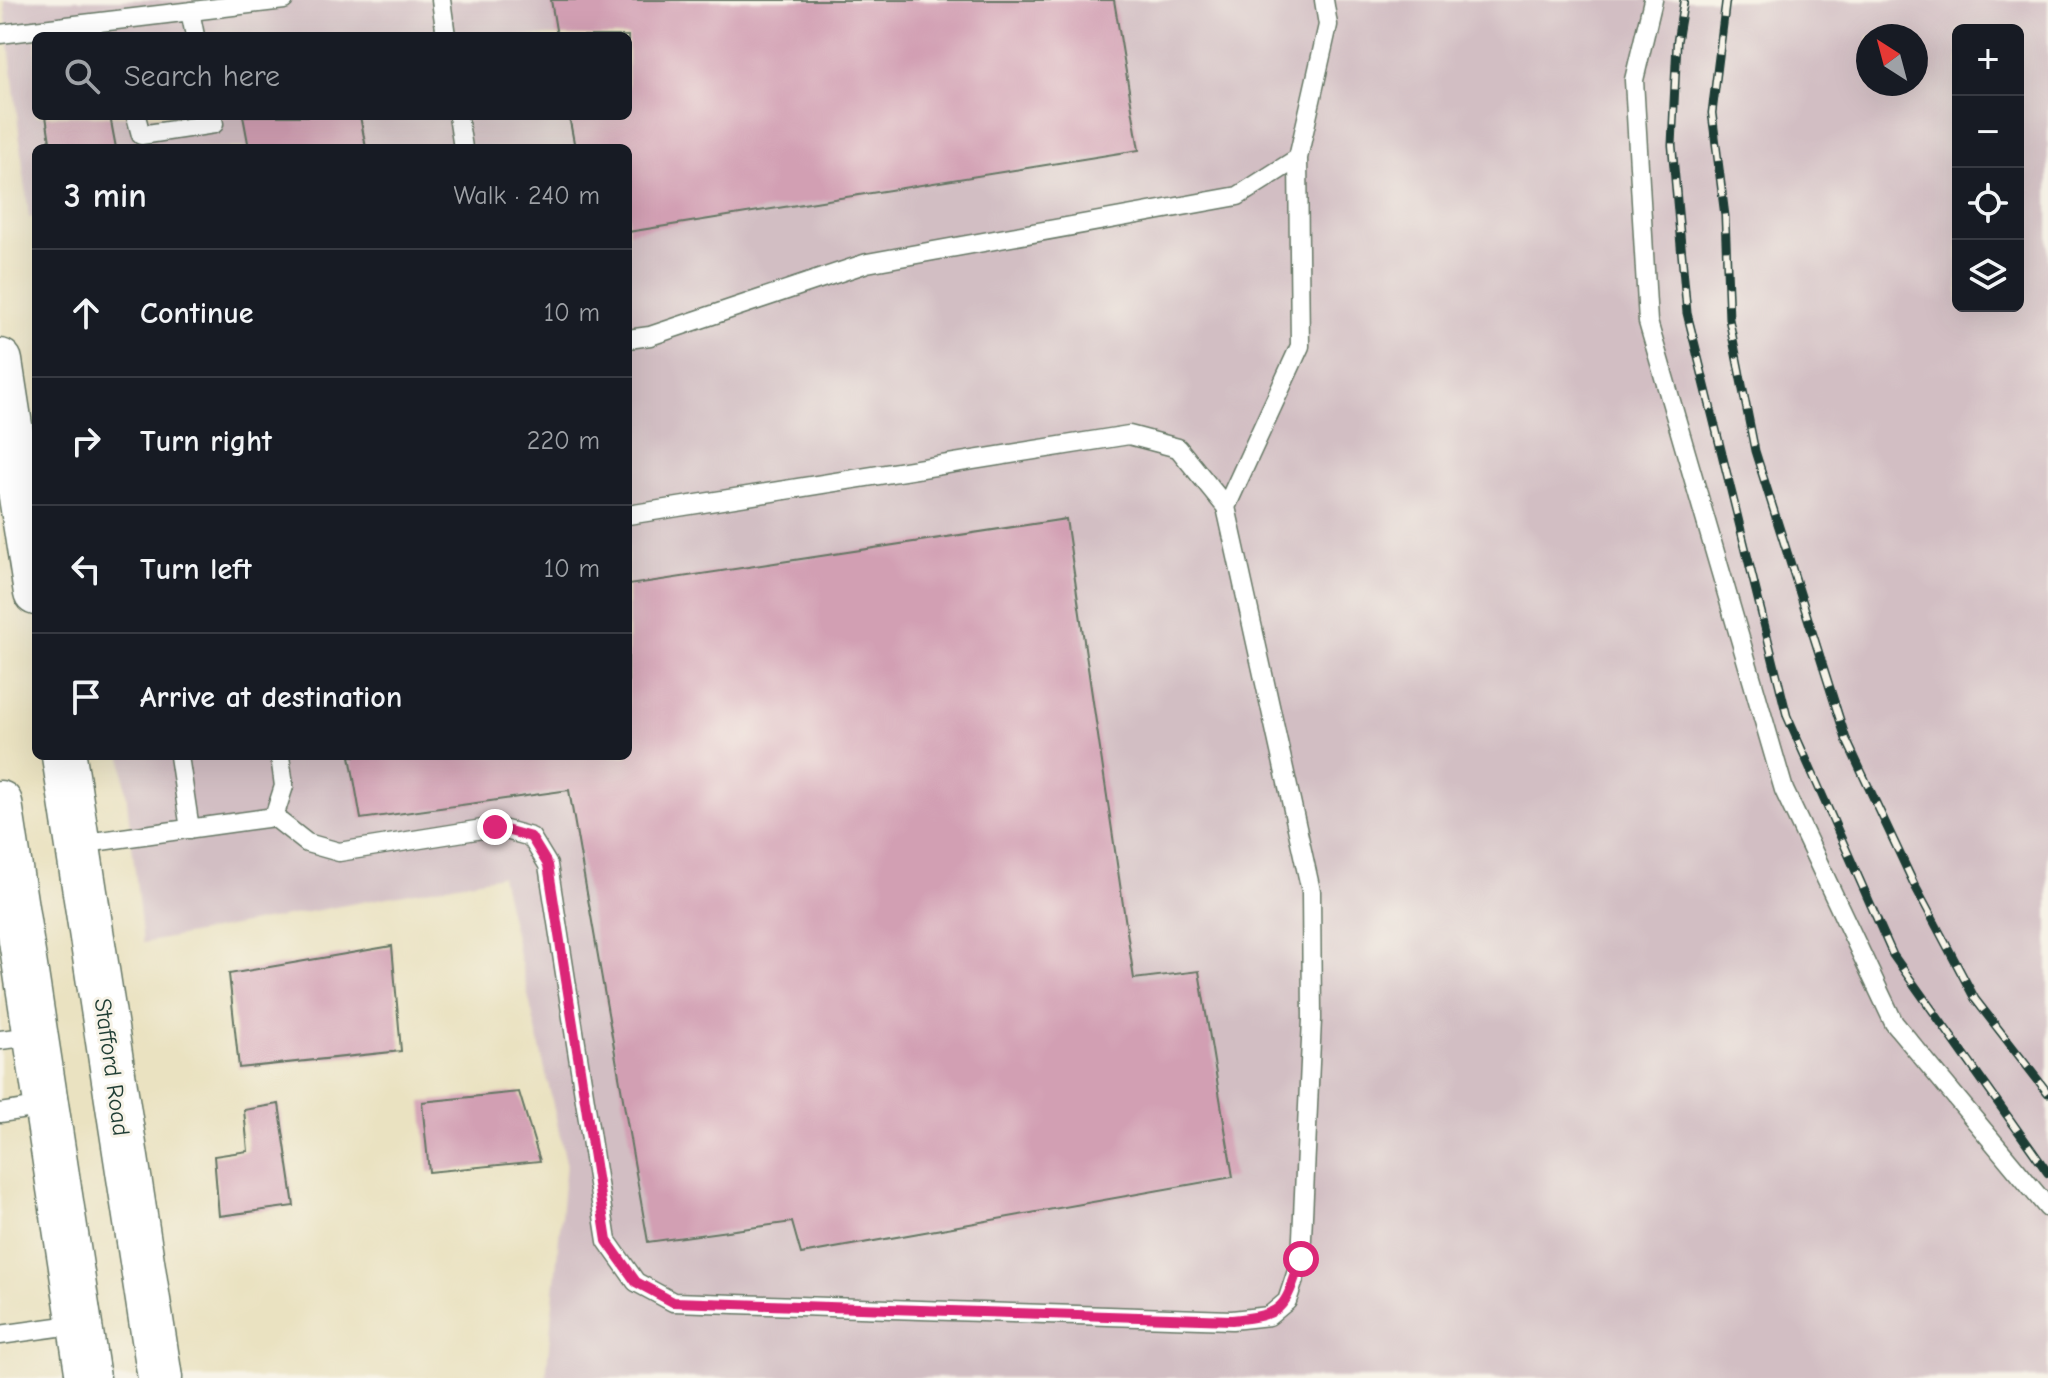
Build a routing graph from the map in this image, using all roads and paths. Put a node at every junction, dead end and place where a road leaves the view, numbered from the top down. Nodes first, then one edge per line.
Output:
1 (284, 0) edge
2 (441, 0) edge
3 (1324, 0) edge
4 (1653, 0) edge
5 (190, 11) junction
6 (112, 28) edge
7 (32, 32) edge
8 (37, 32) edge
9 (194, 32) edge
10 (445, 32) edge
11 (0, 34) edge
12 (137, 120) edge
13 (213, 120) edge
14 (459, 120) edge
15 (462, 144) edge
16 (1298, 158) junction
17 (632, 338) edge
18 (0, 361) edge
19 (1226, 507) junction
20 (632, 514) edge
21 (32, 567) edge
22 (65, 760) edge
23 (180, 760) edge
24 (281, 760) edge
25 (0, 803) edge
26 (274, 817) junction
27 (190, 829) junction
28 (79, 844) junction
29 (4, 849) edge
30 (18, 1038) edge
31 (46, 1106) junction
32 (0, 1113) edge
33 (2048, 1208) edge
34 (79, 1324) junction
35 (0, 1335) edge
36 (88, 1378) edge
37 (160, 1378) edge

1 - 5 lane
2 - 10 lane
3 - 16 lane
4 - 33 lane
5 - 6 lane
5 - 9 lane
6 - 8 lane
7 - 11 lane
12 - 13 lane
14 - 15 lane
16 - 17 lane
16 - 19 lane
18 - 21 main road
19 - 20 lane
19 - 26 lane
22 - 28 main road, Stafford Road
23 - 27 lane
24 - 26 lane
25 - 29 main road
26 - 27 lane
27 - 28 lane
28 - 37 main road, Stafford Road
29 - 30 main road
30 - 31 main road
31 - 32 lane
31 - 34 main road
34 - 35 lane
34 - 36 main road

